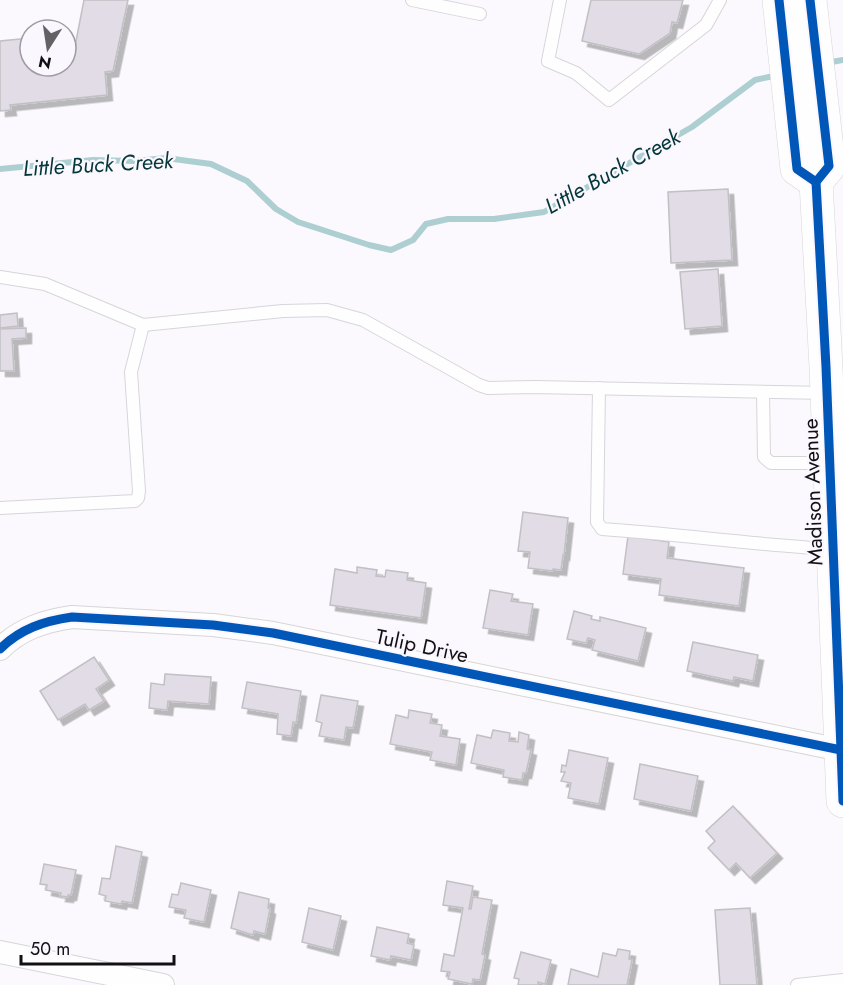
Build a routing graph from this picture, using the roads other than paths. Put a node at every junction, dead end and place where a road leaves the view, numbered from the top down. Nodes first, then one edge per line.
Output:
1 (412, 0) edge
2 (560, 0) edge
3 (720, 0) edge
4 (795, 10) edge
5 (480, 14) dead end
6 (816, 182) junction
7 (0, 277) edge
8 (143, 325) junction
9 (829, 375) junction
10 (599, 388) junction
11 (763, 392) junction
12 (830, 464) junction
13 (0, 508) edge
14 (833, 549) junction
15 (0, 649) edge
16 (841, 739) edge
17 (843, 801) edge
18 (0, 952) edge
19 (843, 980) edge
20 (163, 985) edge
21 (797, 985) edge

1 - 5 lane
2 - 3 lane
4 - 6 main road, Madison Avenue
4 - 6 main road, Madison Avenue
6 - 9 main road, Madison Avenue
7 - 8 lane
8 - 10 lane
8 - 13 lane
9 - 11 lane
9 - 12 main road, Madison Avenue
10 - 11 lane
10 - 14 lane
11 - 12 lane
12 - 14 main road, Madison Avenue
14 - 16 main road, Madison Avenue
15 - 16 street, Tulip Drive
16 - 17 main road, Madison Avenue
18 - 20 street
19 - 21 lane

